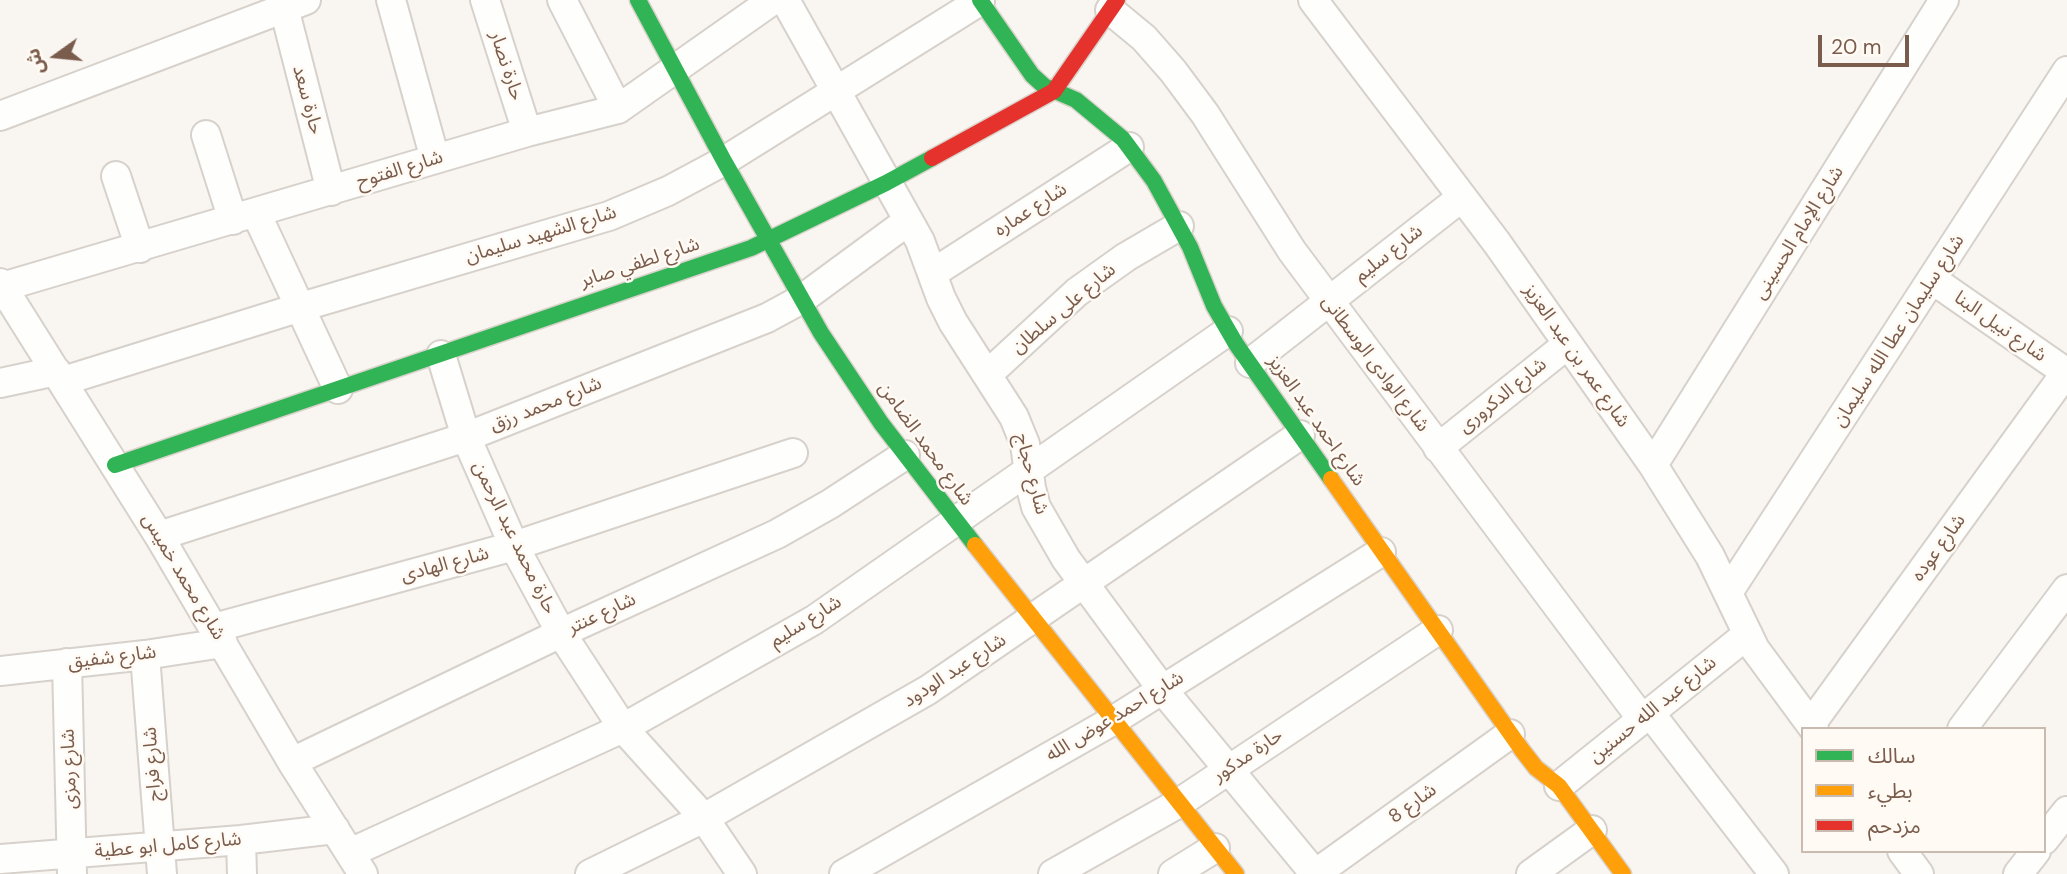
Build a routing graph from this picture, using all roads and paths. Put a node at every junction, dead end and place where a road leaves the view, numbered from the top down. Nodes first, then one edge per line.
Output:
1 (391, 0) edge
2 (485, 0) edge
3 (562, 0) edge
4 (638, 0) edge
5 (773, 0) edge
6 (785, 0) edge
7 (980, 0) edge
8 (1313, 0) edge
9 (1944, 0) edge
10 (290, 3) edge
11 (1114, 5) edge
12 (675, 69) junction
13 (2067, 71) edge
14 (1054, 91) junction
15 (836, 92) junction
16 (618, 108) junction
17 (0, 116) edge
18 (527, 132) junction
19 (206, 135) dead end
20 (1129, 146) junction
21 (435, 159) junction
22 (724, 161) junction
23 (116, 176) dead end
24 (886, 183) junction
25 (331, 191) junction
26 (1462, 197) junction
27 (245, 216) junction
28 (908, 221) junction
29 (1179, 226) junction
30 (768, 240) junction
31 (140, 248) junction
32 (933, 273) junction
33 (1933, 280) junction
34 (1, 285) edge
35 (802, 299) junction
36 (1329, 302) junction
37 (301, 307) junction
38 (1228, 331) junction
39 (1568, 344) junction
40 (441, 355) junction
41 (1250, 363) junction
42 (2067, 372) edge
43 (988, 374) junction
44 (60, 376) junction
45 (0, 383) edge
46 (338, 390) junction
47 (1300, 435) junction
48 (466, 437) junction
49 (1438, 448) junction
50 (793, 453) dead end
51 (905, 455) junction
52 (115, 465) junction
53 (1653, 465) junction
54 (1030, 469) junction
55 (956, 522) junction
56 (159, 536) junction
57 (514, 546) junction
58 (1381, 552) junction
59 (1084, 585) junction
60 (2067, 589) edge
61 (1729, 591) junction
62 (1032, 620) junction
63 (1438, 629) junction
64 (561, 632) junction
65 (1748, 634) junction
66 (219, 636) junction
67 (145, 655) junction
68 (67, 663) junction
69 (0, 670) edge
70 (1162, 689) junction
71 (1646, 716) junction
72 (1114, 720) junction
73 (623, 727) junction
74 (1813, 727) edge
75 (1964, 727) edge
76 (1510, 734) junction
77 (292, 762) junction
78 (1227, 771) junction
79 (1559, 786) junction
80 (1179, 803) junction
81 (2067, 811) edge
82 (704, 818) junction
83 (335, 829) junction
84 (1592, 830) junction
85 (2046, 837) edge
86 (241, 840) junction
87 (1215, 848) junction
88 (1903, 853) edge
89 (2034, 853) edge
90 (0, 859) edge
91 (160, 860) edge
92 (72, 864) edge
93 (357, 864) edge
94 (242, 874) edge
95 (590, 874) edge
96 (742, 874) edge
97 (844, 874) edge
98 (1053, 874) edge
99 (1173, 874) edge
100 (1236, 874) edge
101 (1315, 874) edge
102 (1531, 874) edge
103 (1623, 874) edge
104 (1774, 874) edge
105 (1919, 874) edge
106 (2018, 874) edge

1 - 21 street
2 - 18 street, حارة نصار
3 - 16 street
4 - 12 street, شارع محمد الضامن
5 - 12 street, شارع الفتوح
6 - 15 street, شارع حجاج
7 - 14 street, شارع احمد عبد العزيز
7 - 15 street, شارع الشهيد سليمان
8 - 26 street, شارع عمر بن عبد العزيز
9 - 53 street, شارع الإمام الحسينى
10 - 17 street
10 - 25 street, حارة سعد
11 - 14 street, شارع لطفي صابر
11 - 36 street, شارع الوادى الوسطانى
12 - 16 street, شارع الفتوح
12 - 22 street, شارع محمد الضامن
13 - 33 street, شارع سليمان عطا الله سليمان
14 - 20 street, شارع احمد عبد العزيز
14 - 24 street, شارع لطفي صابر
15 - 22 street, شارع الشهيد سليمان
15 - 24 street, شارع حجاج
16 - 18 street, شارع الفتوح
18 - 21 street, شارع الفتوح
19 - 27 street
20 - 29 street, شارع احمد عبد العزيز
20 - 32 street, شارع عماره
21 - 25 street, شارع الفتوح
22 - 30 street, شارع محمد الضامن
22 - 37 street, شارع الشهيد سليمان
23 - 31 street
24 - 28 street, شارع حجاج
24 - 30 street, شارع لطفي صابر
25 - 27 street, شارع الفتوح
26 - 36 street, شارع سليم
26 - 39 street, شارع عمر بن عبد العزيز
27 - 31 street, شارع الفتوح
27 - 37 street
28 - 32 street, شارع حجاج
28 - 35 street, شارع محمد رزق
29 - 38 street, شارع احمد عبد العزيز
29 - 43 street, شارع على سلطان
30 - 35 street, شارع محمد الضامن
30 - 40 street, شارع لطفي صابر
31 - 34 street, شارع الفتوح
32 - 43 street, شارع حجاج
33 - 42 street, شارع نبيل البنا
33 - 61 street, شارع سليمان عطا الله سليمان
34 - 44 street, شارع محمد خميس
35 - 48 street, شارع محمد رزق
35 - 51 street, شارع محمد الضامن
36 - 41 street, شارع سليم
36 - 49 street, شارع الوادى الوسطانى
37 - 44 street, شارع الشهيد سليمان
37 - 46 street
38 - 41 street, شارع احمد عبد العزيز
38 - 54 street, شارع سليم
39 - 49 street, شارع الدكرورى
39 - 53 street, شارع عمر بن عبد العزيز
40 - 46 street, شارع لطفي صابر
40 - 48 street, حارة محمد عبد الرحمن
41 - 47 street, شارع احمد عبد العزيز
42 - 74 street, شارع عوده
43 - 54 street, شارع حجاج
44 - 45 street, شارع الشهيد سليمان
44 - 52 street, شارع محمد خميس
46 - 52 street, شارع لطفي صابر
47 - 58 street, شارع احمد عبد العزيز
47 - 59 street, شارع عبد الودود
48 - 56 street, شارع محمد رزق
48 - 57 street, حارة محمد عبد الرحمن
49 - 71 street, شارع الوادى الوسطانى
50 - 57 street, شارع الهادى
51 - 55 street, شارع محمد الضامن
51 - 64 street, شارع عنتر
52 - 56 street, شارع محمد خميس
53 - 61 street, شارع عمر بن عبد العزيز
54 - 55 street, شارع سليم
54 - 59 street, شارع حجاج
55 - 62 street, شارع محمد الضامن
55 - 73 street, شارع سليم
56 - 66 street, شارع محمد خميس
57 - 64 street, حارة محمد عبد الرحمن
57 - 66 street, شارع الهادى
58 - 63 street, شارع احمد عبد العزيز
58 - 70 street, شارع احمد عوض الله
59 - 62 street, شارع عبد الودود
59 - 70 street, شارع حجاج
60 - 75 street
61 - 65 street, شارع عمر بن عبد العزيز
62 - 72 street, شارع محمد الضامن
62 - 82 street, شارع عبد الودود
63 - 76 street, شارع احمد عبد العزيز
63 - 78 street, حارة مدكور
64 - 73 street, حارة محمد عبد الرحمن
64 - 77 street, شارع عنتر
65 - 71 street, شارع عبد الله حسنين
65 - 74 street, شارع عمر بن عبد العزيز
66 - 67 street, شارع شفيق
66 - 77 street, شارع محمد خميس
67 - 68 street, شارع شفيق
67 - 91 street, شارع فراج
68 - 69 street, شارع شفيق
68 - 92 street, شارع رمزى
70 - 72 street, شارع احمد عوض الله
70 - 78 street, شارع حجاج
71 - 79 street, شارع عبد الله حسنين
71 - 104 street, شارع الوادى الوسطانى
72 - 80 street, شارع محمد الضامن
72 - 97 street, شارع احمد عوض الله
73 - 82 street, حارة محمد عبد الرحمن
73 - 93 street, شارع سليم
76 - 79 street, شارع احمد عبد العزيز
76 - 101 street, شارع 8
77 - 83 street, شارع محمد خميس
78 - 80 street, حارة مدكور
78 - 101 street, شارع حجاج
79 - 84 street, شارع احمد عبد العزيز
80 - 87 street, شارع محمد الضامن
80 - 98 street, حارة مدكور
81 - 85 street
82 - 95 street, شارع عبد الودود
82 - 96 street, حارة محمد عبد الرحمن
83 - 86 street, شارع كامل ابو عطية
83 - 93 street, شارع محمد خميس
84 - 102 street
84 - 103 street, شارع احمد عبد العزيز
86 - 91 street, شارع كامل ابو عطية
86 - 94 street
87 - 99 street
87 - 100 street, شارع محمد الضامن
88 - 105 street
89 - 106 street
90 - 92 street, شارع كامل ابو عطية
91 - 92 street, شارع كامل ابو عطية

